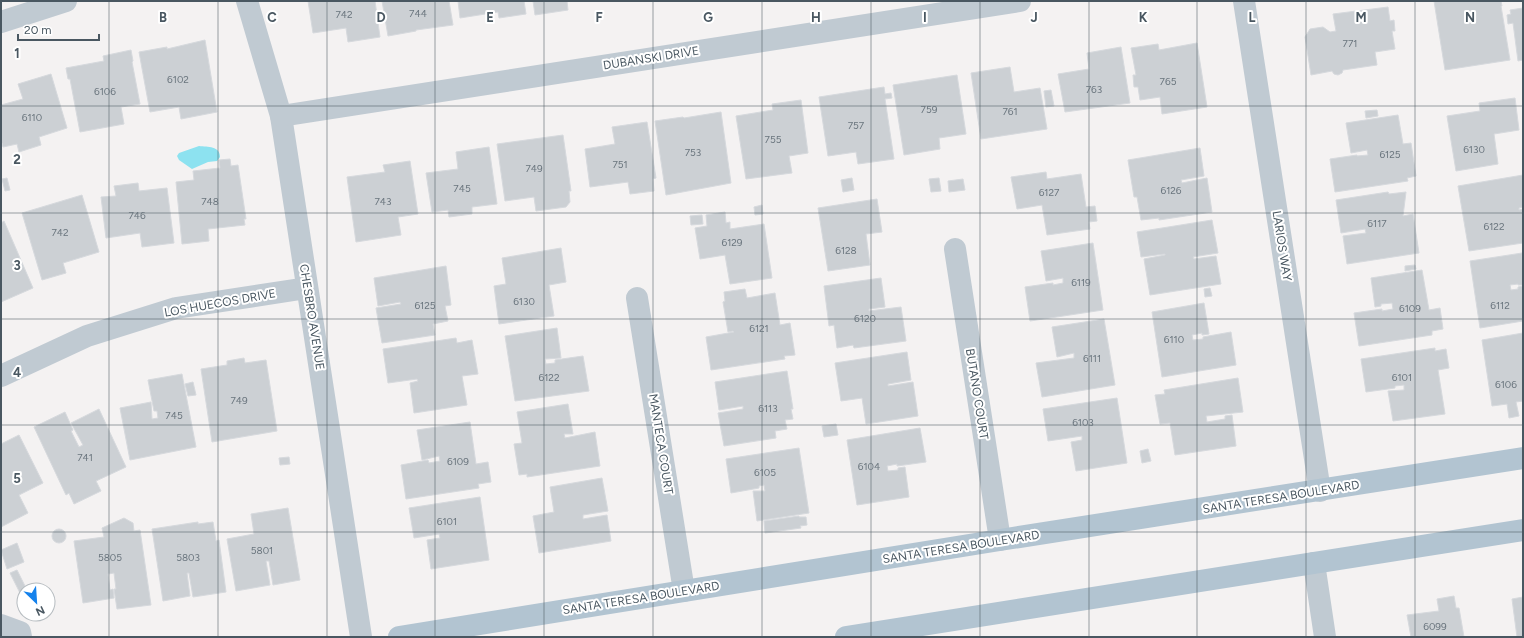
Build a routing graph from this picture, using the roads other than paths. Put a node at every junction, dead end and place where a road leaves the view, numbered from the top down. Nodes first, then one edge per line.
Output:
1 (66, 1) edge
2 (247, 1) edge
3 (1020, 1) edge
4 (1244, 1) edge
5 (1, 22) edge
6 (281, 116) junction
7 (954, 249) dead end
8 (307, 288) junction
9 (637, 298) dead end
10 (1, 376) edge
11 (1523, 458) edge
12 (1320, 491) junction
13 (1523, 530) edge
14 (1000, 540) junction
15 (1314, 563) junction
16 (684, 591) junction
17 (1, 625) edge
18 (21, 637) edge
19 (361, 637) edge
20 (399, 637) edge
21 (846, 637) edge
22 (1325, 637) edge

1 - 5 street
2 - 6 street, CHESBRO AVENUE
3 - 6 street, DUBANSKI DRIVE
4 - 12 street, LARIOS WAY
6 - 8 street, CHESBRO AVENUE
7 - 14 street, BUTANO COURT
8 - 10 street, LOS HUECOS DRIVE
8 - 19 street, CHESBRO AVENUE
9 - 16 street, MANTECA COURT
11 - 12 main road, SANTA TERESA BOULEVARD
12 - 14 main road, SANTA TERESA BOULEVARD
13 - 15 main road
14 - 16 main road, SANTA TERESA BOULEVARD
15 - 21 main road
15 - 22 street
16 - 20 main road, SANTA TERESA BOULEVARD
17 - 18 street

